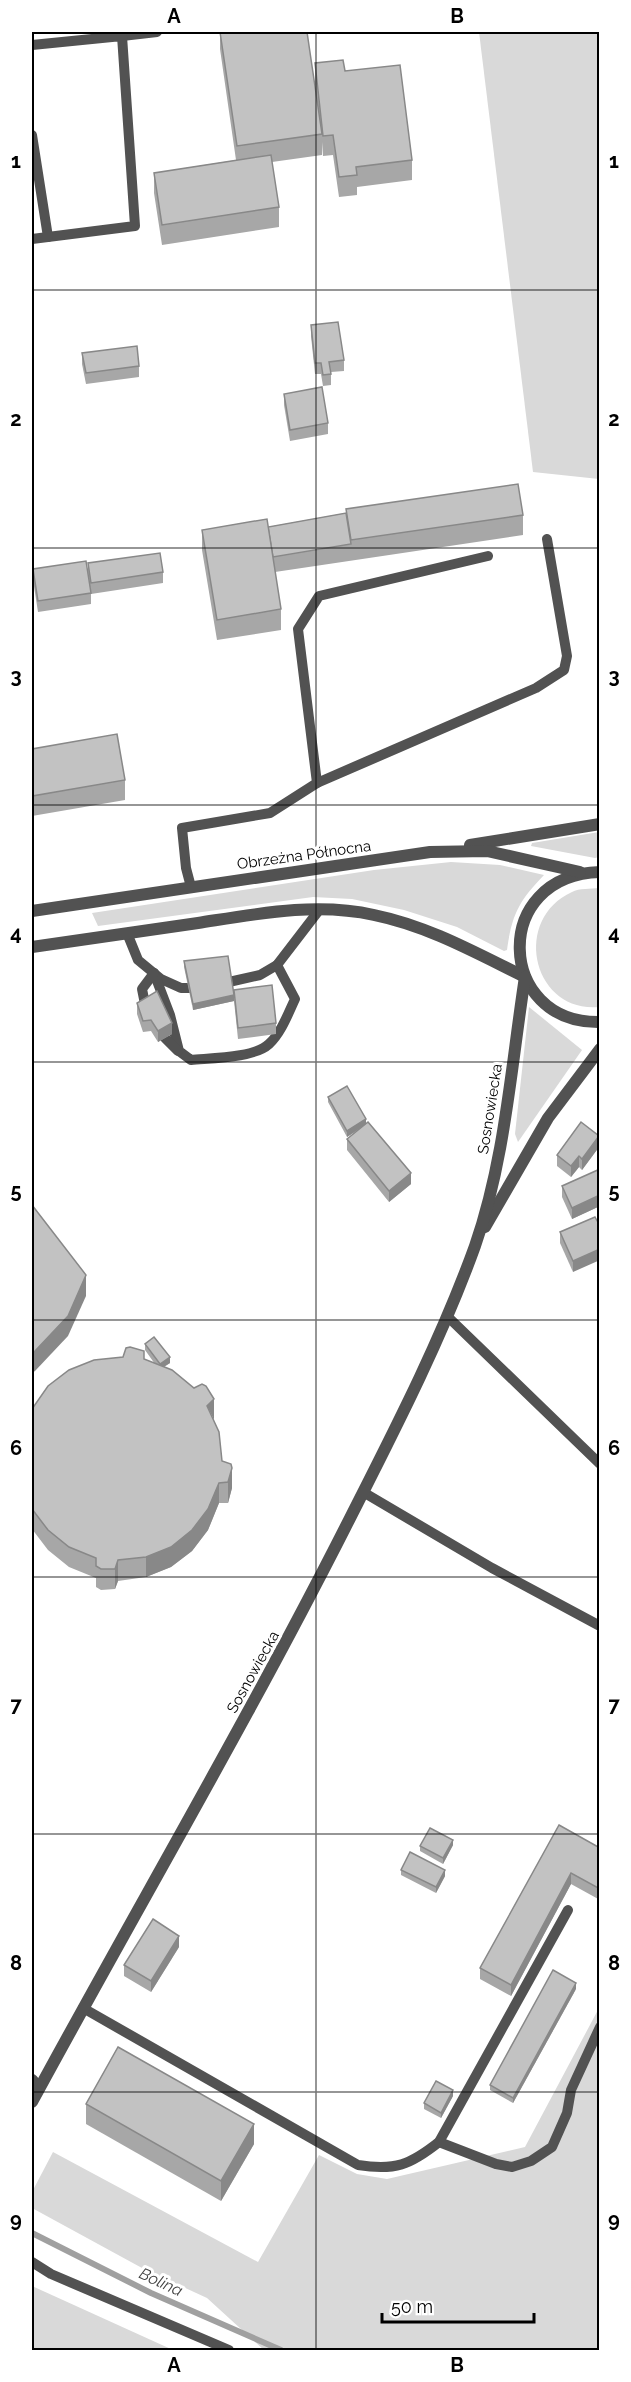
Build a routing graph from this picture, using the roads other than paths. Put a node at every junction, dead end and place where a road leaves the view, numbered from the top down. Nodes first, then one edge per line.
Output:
1 (157, 32) edge
2 (122, 36) junction
3 (32, 45) edge
4 (32, 135) edge
5 (48, 237) junction
6 (32, 239) edge
7 (547, 539) dead end
8 (488, 556) dead end
9 (317, 783) junction
10 (600, 824) edge
11 (430, 852) junction
12 (580, 872) junction
13 (600, 872) edge
14 (191, 887) junction
15 (320, 909) junction
16 (32, 910) edge
17 (128, 933) junction
18 (32, 947) edge
19 (277, 965) junction
20 (154, 973) junction
21 (525, 977) junction
22 (146, 1009) edge
23 (600, 1022) edge
24 (165, 1038) edge
25 (600, 1049) edge
26 (179, 1051) junction
27 (476, 1243) junction
28 (447, 1316) junction
29 (600, 1464) edge
30 (363, 1492) junction
31 (600, 1626) edge
32 (568, 1910) dead end
33 (83, 2008) junction
34 (600, 2027) edge
35 (35, 2084) edge
36 (32, 2102) edge
37 (439, 2142) junction
38 (32, 2262) edge
39 (229, 2350) edge

1 - 2 lane
2 - 3 lane
2 - 5 lane
4 - 5 lane
5 - 6 lane
7 - 9 lane
8 - 9 lane
9 - 14 lane
10 - 11 street
11 - 12 street, Obrzeżna Północna
11 - 14 street, Obrzeżna Północna
12 - 13 street, Sosnowiecka
12 - 21 street, Sosnowiecka
14 - 16 street, Obrzeżna Północna
15 - 17 street
15 - 19 lane
15 - 21 street
17 - 18 street
17 - 20 lane
19 - 20 lane
19 - 26 lane
20 - 22 lane
20 - 26 lane
21 - 23 street, Sosnowiecka
21 - 27 street, Sosnowiecka
24 - 26 lane
25 - 27 street, Sosnowiecka
27 - 28 street, Sosnowiecka
28 - 29 lane
28 - 30 street, Sosnowiecka
30 - 31 lane
30 - 33 street, Sosnowiecka
32 - 37 lane
33 - 35 street, Sosnowiecka
33 - 37 lane
34 - 37 lane
35 - 36 street, Sosnowiecka
38 - 39 lane

